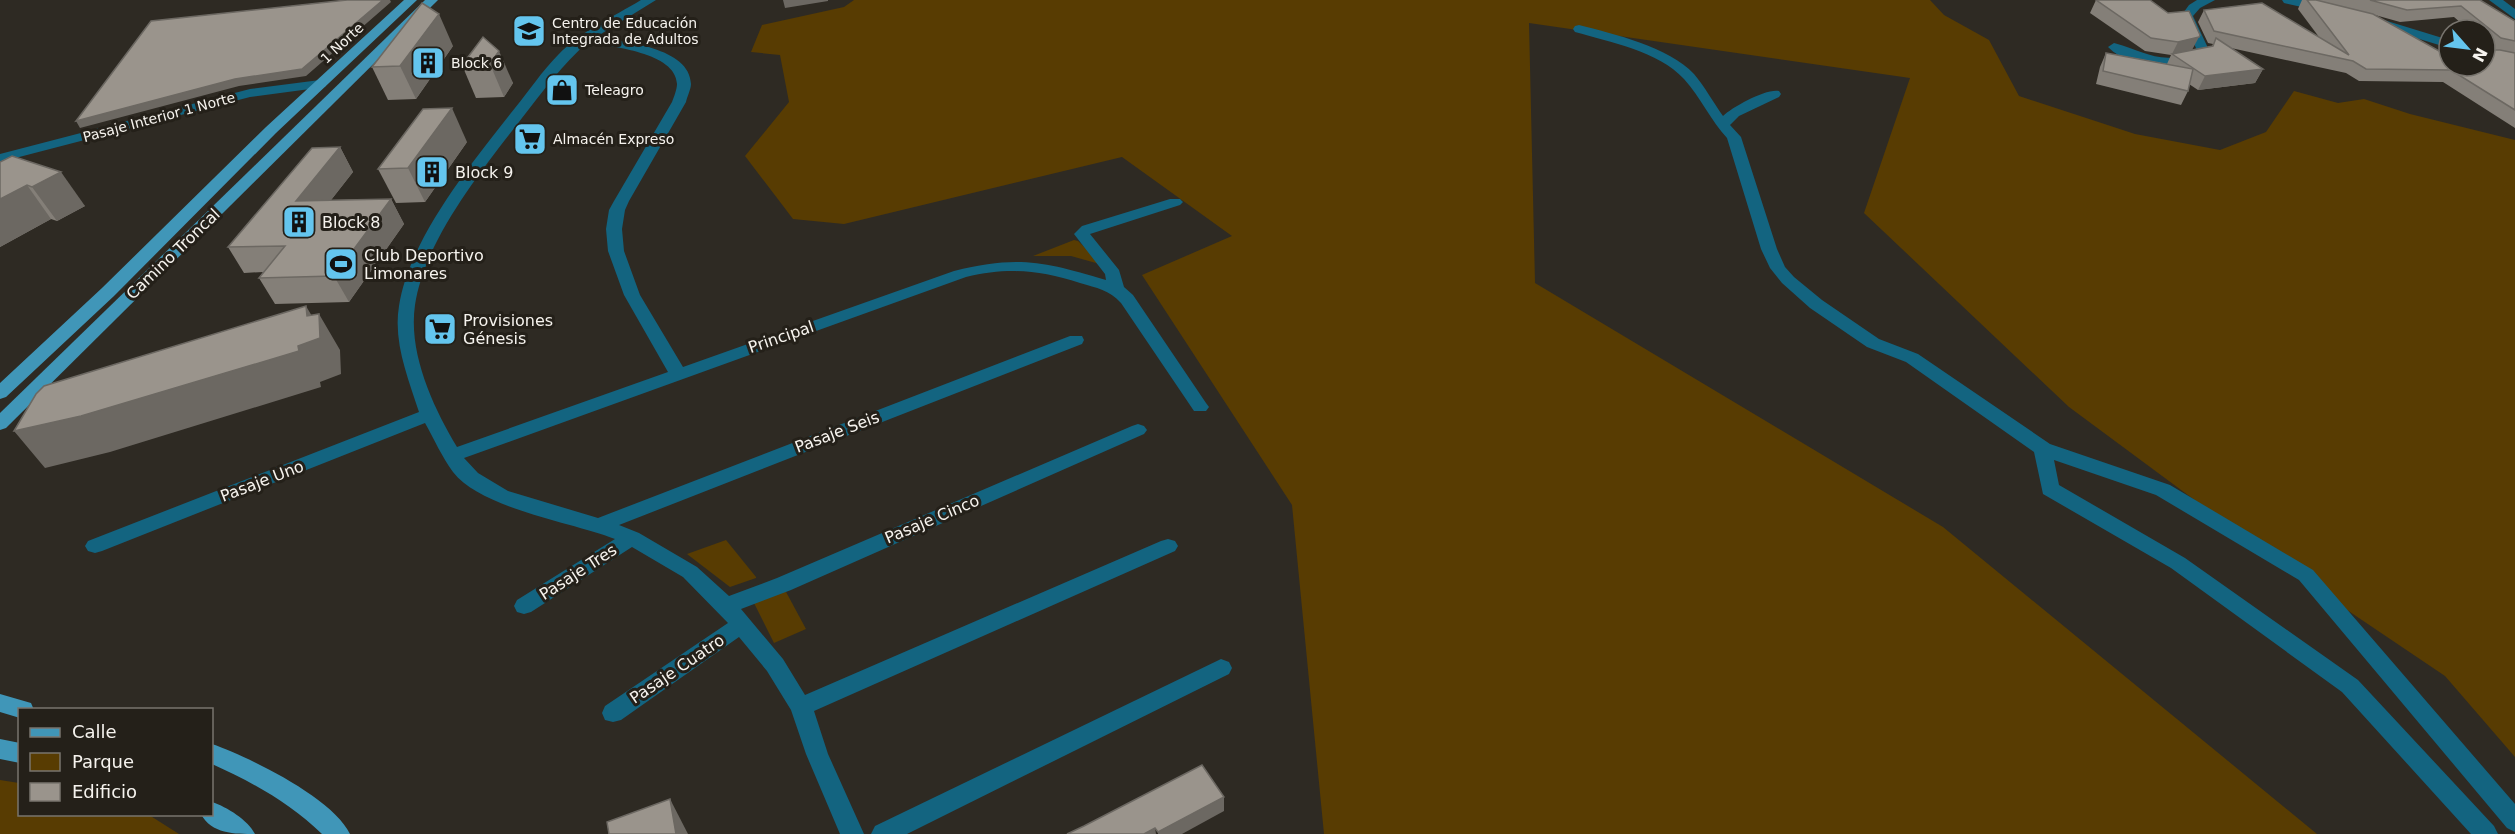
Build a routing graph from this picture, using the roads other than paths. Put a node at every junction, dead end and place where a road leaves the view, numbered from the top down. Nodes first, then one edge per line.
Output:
1 (411, 0) edge
2 (432, 0) edge
3 (650, 0) edge
4 (2209, 0) edge
5 (2288, 0) edge
6 (2495, 0) edge
7 (2341, 12) edge
8 (2515, 15) edge
9 (2358, 17) edge
10 (1579, 29) dead end
11 (585, 38) junction
12 (2437, 40) edge
13 (2114, 47) dead end
14 (346, 83) joint
15 (320, 84) junction
16 (1774, 94) dead end
17 (1722, 125) junction
18 (0, 158) edge
19 (1175, 202) dead end
20 (1116, 288) junction
21 (1076, 340) dead end
22 (678, 373) junction
23 (0, 393) edge
24 (1200, 407) dead end
25 (429, 415) junction
26 (0, 424) edge
27 (1138, 430) dead end
28 (2043, 449) junction
29 (453, 454) junction
30 (599, 525) junction
31 (632, 538) junction
32 (95, 546) dead end
33 (1168, 546) dead end
34 (524, 606) dead end
35 (726, 606) junction
36 (741, 625) junction
37 (1221, 668) dead end
38 (0, 703) edge
39 (801, 707) junction
40 (18, 708) edge
41 (613, 713) dead end
42 (0, 749) edge
43 (18, 753) edge
44 (213, 754) edge
45 (213, 813) edge
46 (2515, 821) edge
47 (243, 834) edge
48 (338, 834) edge
49 (852, 834) edge
50 (883, 834) edge
51 (2486, 834) edge

1 - 15 main road, 1 Norte
2 - 14 main road, 1 Norte
3 - 11 street
4 - 13 street
5 - 7 street
6 - 8 street
9 - 12 street
10 - 17 street
11 - 22 street
11 - 25 street
14 - 26 main road, Camino Troncal
15 - 18 street, Pasaje Interior 1 Norte
15 - 23 main road, Camino Troncal
16 - 17 street
17 - 28 street
19 - 20 street
20 - 22 street, Principal
20 - 24 street
21 - 30 street, Pasaje Seis
22 - 29 street, Principal
25 - 29 street
25 - 32 street, Pasaje Uno
27 - 35 street, Pasaje Cinco
28 - 46 street
28 - 51 street
29 - 30 street
30 - 31 street
31 - 34 street, Pasaje Tres
31 - 35 street
33 - 39 street
35 - 36 street
36 - 39 street
36 - 41 street, Pasaje Cuatro
37 - 50 street
38 - 40 main road
39 - 49 street
42 - 43 main road
44 - 48 main road
45 - 47 main road

